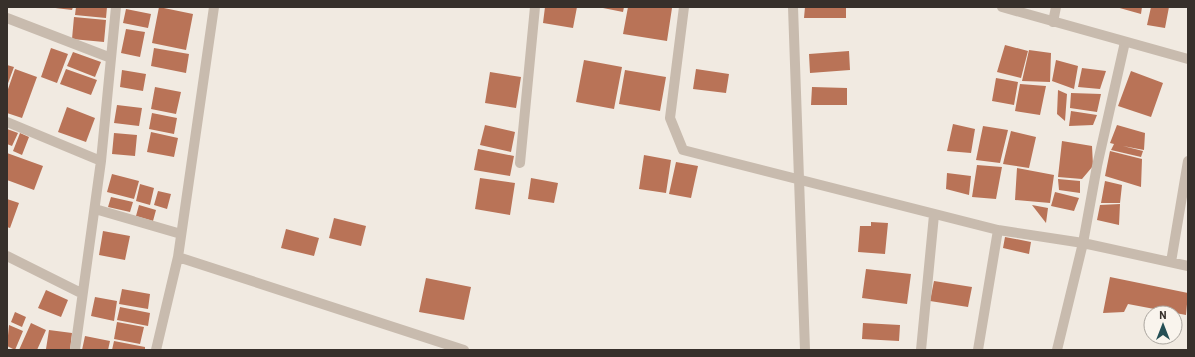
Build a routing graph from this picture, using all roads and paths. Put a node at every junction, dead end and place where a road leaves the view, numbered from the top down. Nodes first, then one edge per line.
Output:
1 (116, 7) edge
2 (214, 7) edge
3 (535, 7) edge
4 (684, 7) edge
5 (793, 7) edge
6 (1002, 7) edge
7 (1056, 7) edge
8 (7, 18) edge
9 (1053, 22) junction
10 (1125, 42) junction
11 (111, 58) junction
12 (1188, 58) edge
13 (7, 122) edge
14 (101, 161) junction
15 (1188, 161) edge
16 (520, 163) dead end
17 (798, 178) junction
18 (95, 209) junction
19 (934, 214) junction
20 (998, 230) junction
21 (181, 234) junction
22 (1083, 244) junction
23 (7, 256) edge
24 (178, 257) junction
25 (1170, 262) junction
26 (1188, 266) edge
27 (82, 293) junction
28 (75, 350) edge
29 (156, 350) edge
30 (464, 350) edge
31 (805, 350) edge
32 (921, 350) edge
33 (978, 350) edge
34 (1057, 350) edge

1 - 11 street
2 - 21 street
3 - 16 street
4 - 17 street
5 - 17 street
6 - 9 street
7 - 9 street
8 - 11 street
9 - 10 street
10 - 12 street
10 - 22 street
11 - 14 street
13 - 14 street
14 - 18 street
15 - 25 street
17 - 19 street
17 - 31 street
18 - 21 street
18 - 27 street
19 - 20 street
19 - 32 street
20 - 22 street
20 - 33 street
21 - 24 street
22 - 25 street
22 - 34 street
23 - 27 street
24 - 29 street
24 - 30 street
25 - 26 street
27 - 28 street

